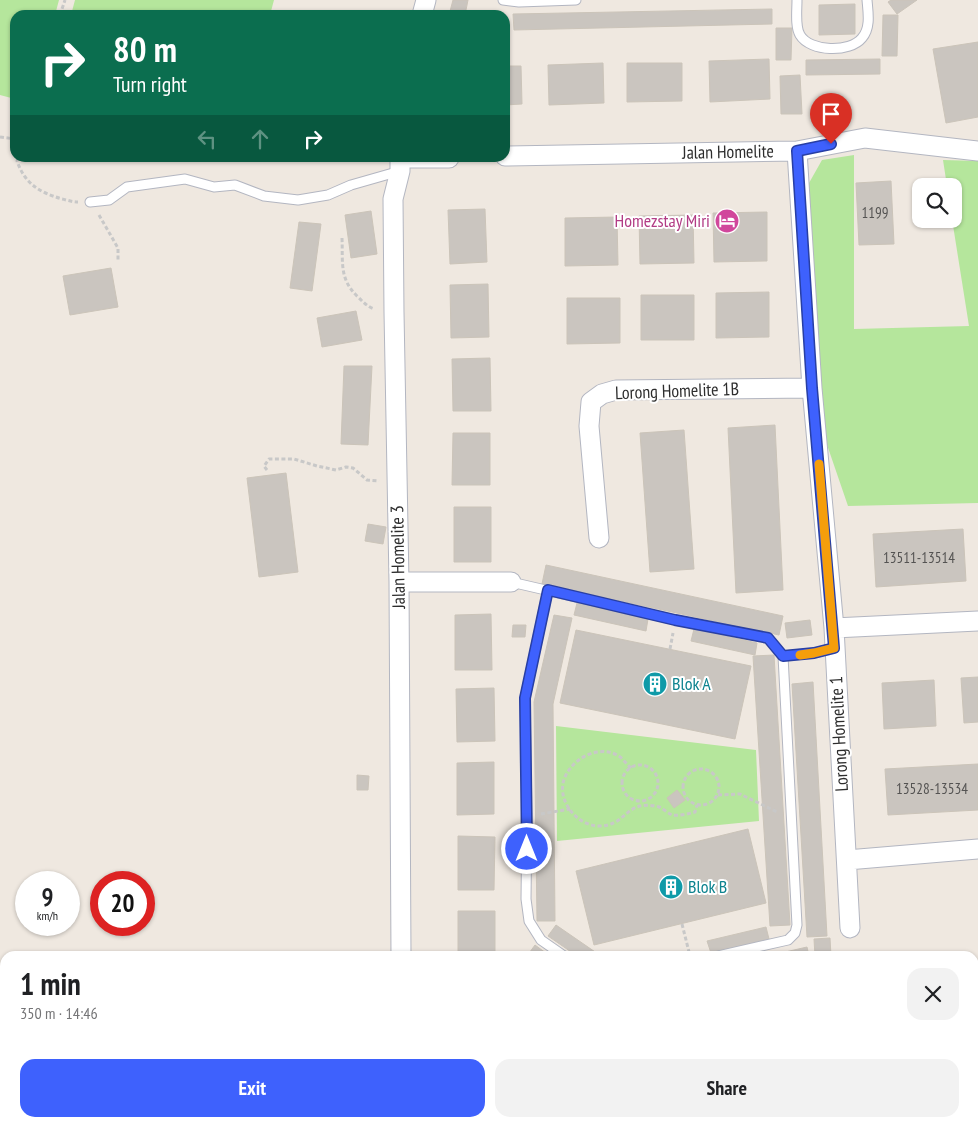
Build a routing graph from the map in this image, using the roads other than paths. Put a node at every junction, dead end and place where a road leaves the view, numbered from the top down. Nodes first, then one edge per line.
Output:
1 (503, 0) edge
2 (576, 0) edge
3 (797, 0) edge
4 (868, 0) edge
5 (797, 151) junction
6 (978, 151) edge
7 (510, 156) edge
8 (400, 162) edge
9 (90, 202) road end
10 (812, 388) junction
11 (599, 538) dead end
12 (399, 582) junction
13 (511, 582) joint
14 (548, 590) junction
15 (978, 621) edge
16 (834, 628) junction
17 (834, 648) junction
18 (783, 656) junction
19 (978, 849) edge
20 (847, 860) junction
21 (850, 928) dead end
22 (401, 951) edge
23 (557, 951) edge
24 (740, 951) edge

1 - 2 lane
3 - 4 lane
5 - 6 street, Jalan Homelite
5 - 7 street, Jalan Homelite
5 - 10 street, Lorong Homelite 1
8 - 9 lane
8 - 12 street, Jalan Homelite 3
10 - 11 street, Lorong Homelite 1B
10 - 16 street, Lorong Homelite 1
12 - 13 street
12 - 22 street, Jalan Homelite 3
13 - 14 lane
14 - 18 lane
14 - 23 lane
15 - 16 street
16 - 17 street, Lorong Homelite 1
17 - 18 lane
17 - 20 street, Lorong Homelite 1
18 - 24 lane
19 - 20 street
20 - 21 street, Lorong Homelite 1

